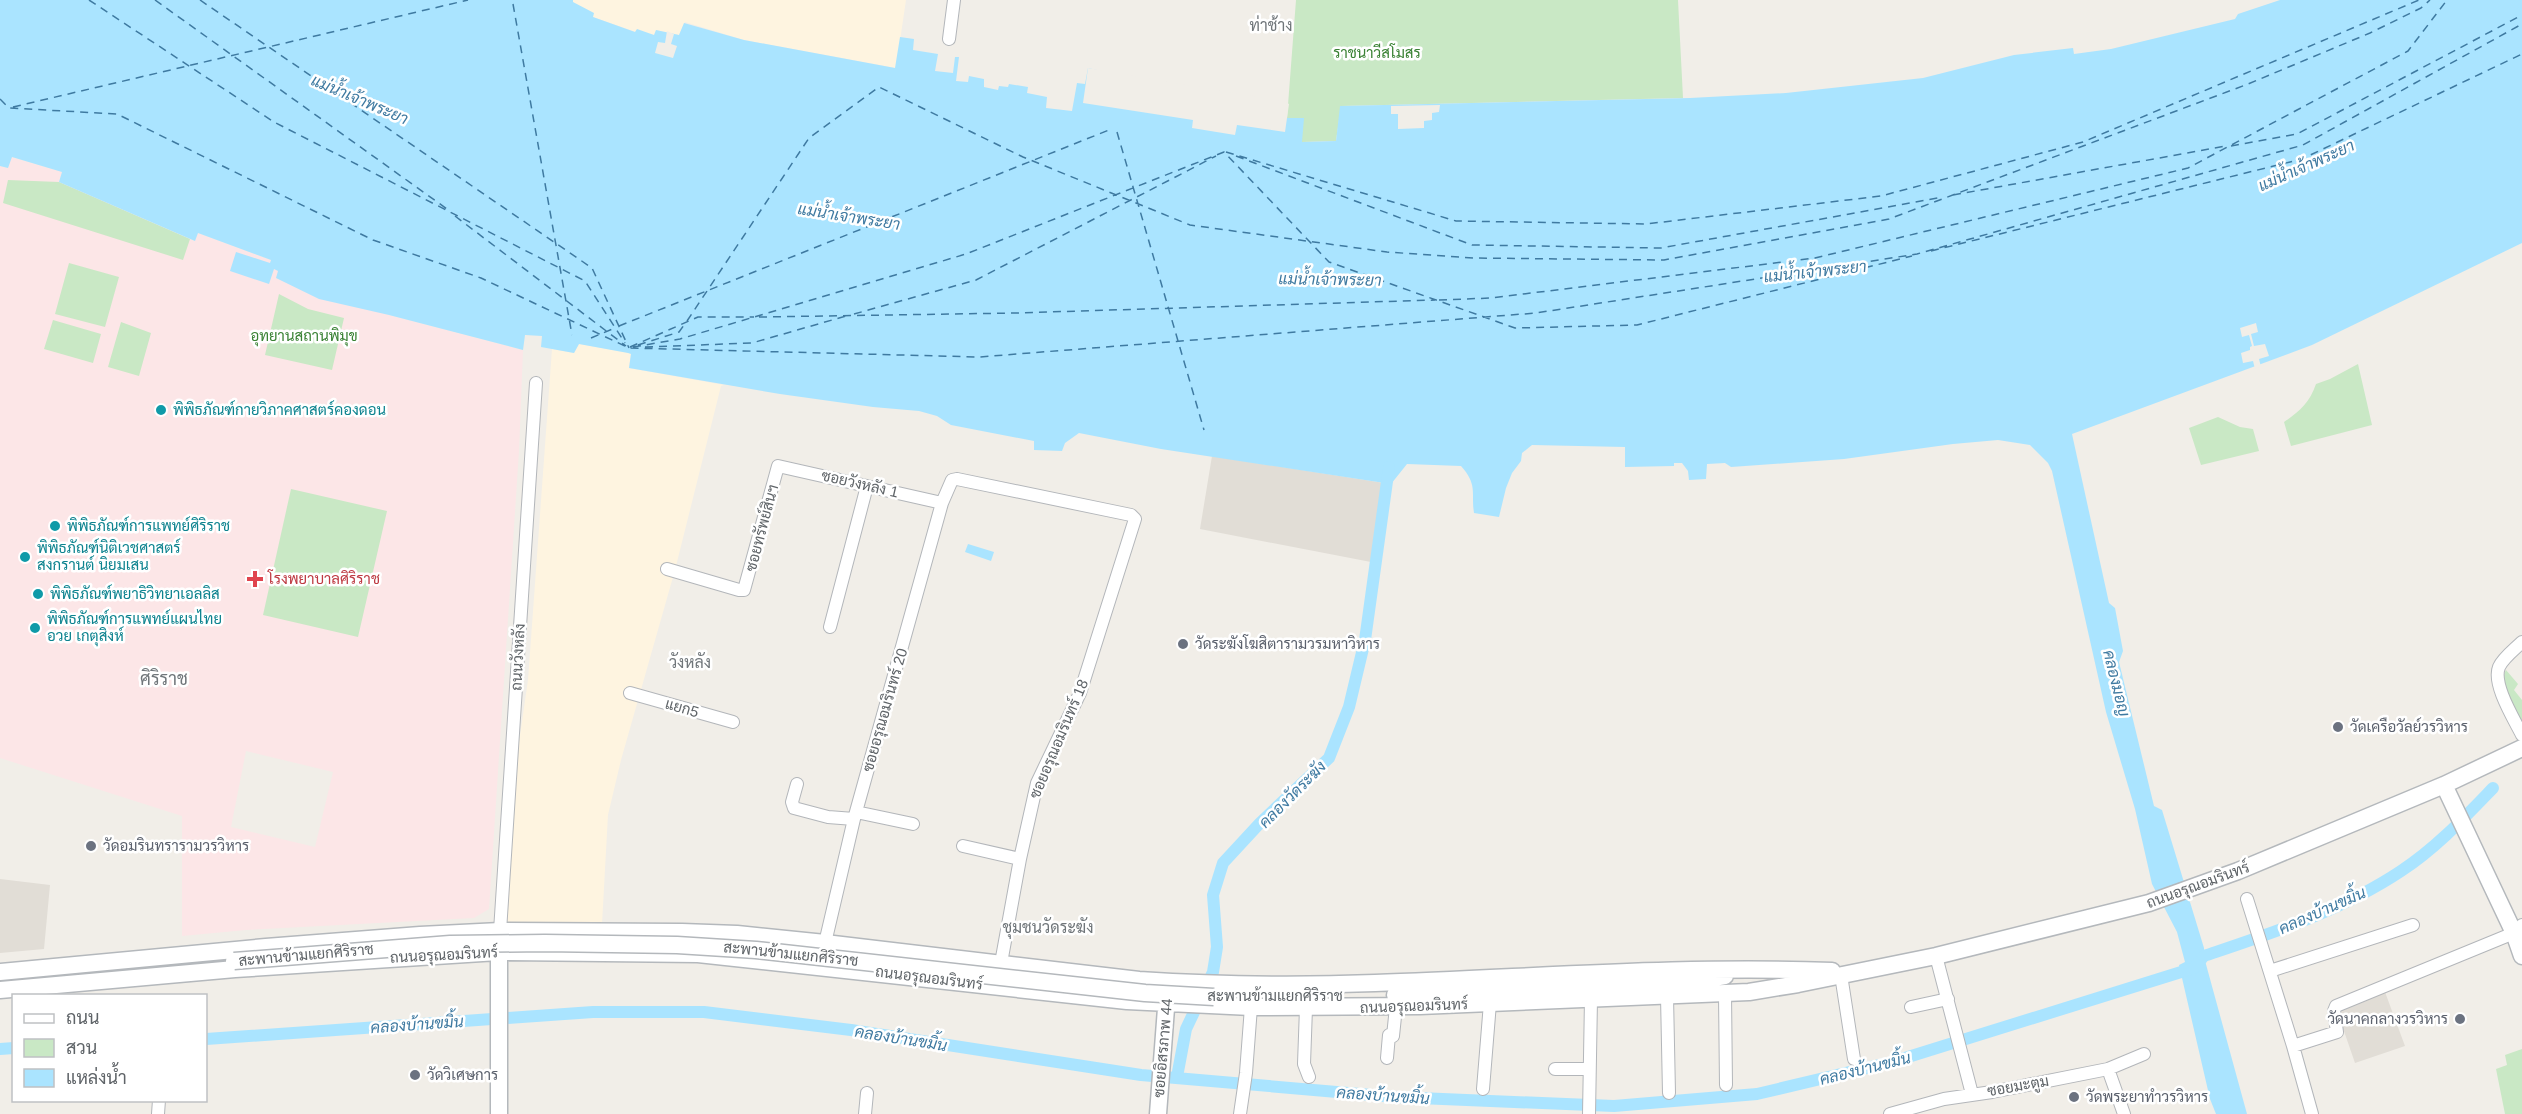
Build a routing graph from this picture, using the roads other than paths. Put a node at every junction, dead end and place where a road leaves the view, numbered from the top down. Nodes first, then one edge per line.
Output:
1 (954, 0) edge
2 (949, 39) dead end
3 (536, 384) dead end
4 (778, 466) joint
5 (867, 486) junction
6 (942, 503) junction
7 (1135, 519) joint
8 (667, 569) dead end
9 (830, 627) dead end
10 (2522, 642) edge
11 (630, 693) dead end
12 (733, 722) dead end
13 (2522, 735) edge
14 (2522, 748) edge
15 (797, 784) dead end
16 (2444, 785) junction
17 (855, 815) junction
18 (913, 824) dead end
19 (963, 846) dead end
20 (1020, 859) junction
21 (2247, 898) dead end
22 (2413, 925) dead end
23 (2518, 929) edge
24 (500, 931) junction
25 (825, 943) junction
26 (205, 952) junction
27 (498, 952) junction
28 (1936, 956) junction
29 (2522, 956) edge
30 (0, 962) edge
31 (1002, 963) junction
32 (1773, 968) junction
33 (2270, 971) junction
34 (0, 972) edge
35 (200, 972) junction
36 (1849, 974) junction
37 (0, 981) edge
38 (1169, 982) junction
39 (1690, 982) junction
40 (998, 986) junction
41 (1774, 988) junction
42 (0, 990) edge
43 (0, 994) edge
44 (1725, 994) junction
45 (1667, 996) junction
46 (1591, 999) junction
47 (1948, 999) junction
48 (1490, 1003) junction
49 (1166, 1004) junction
50 (1251, 1007) junction
51 (1395, 1007) junction
52 (1911, 1007) dead end
53 (1306, 1008) junction
54 (2293, 1046) junction
55 (2144, 1054) dead end
56 (1387, 1058) dead end
57 (1854, 1059) dead end
58 (1555, 1069) dead end
59 (1589, 1069) junction
60 (2108, 1069) junction
61 (1309, 1077) dead end
62 (1726, 1085) dead end
63 (1483, 1089) dead end
64 (867, 1093) dead end
65 (1669, 1093) dead end
66 (1972, 1094) junction
67 (499, 1114) edge
68 (865, 1114) edge
69 (1158, 1114) edge
70 (1240, 1114) edge
71 (1589, 1114) edge
72 (1890, 1114) edge
73 (2124, 1114) edge
74 (2312, 1114) edge

1 - 2 street
3 - 24 street, ถนนวังหลัง
4 - 5 street, ซอยวังหลัง 1
4 - 8 street, ซอยทรัพย์สินฯ
5 - 6 street, ซอยวังหลัง 1
5 - 9 street
6 - 7 street, ซอยอรุณอมรินทร์ 20
6 - 17 street, ซอยอรุณอมรินทร์ 20
7 - 20 street, ซอยอรุณอมรินทร์ 18
10 - 13 street
11 - 12 street, แยก5
14 - 16 main road, ถนนอรุณอมรินทร์
15 - 17 street
16 - 23 main road
16 - 28 main road, ถนนอรุณอมรินทร์
17 - 18 street
17 - 25 street, ซอยอรุณอมรินทร์ 20
19 - 20 street
20 - 31 street, ซอยอรุณอมรินทร์ 18
21 - 33 street
22 - 33 street
23 - 29 main road
23 - 54 street
24 - 25 main road, ถนนอรุณอมรินทร์
24 - 26 main road, ถนนอรุณอมรินทร์
24 - 27 main road
25 - 31 main road, ถนนอรุณอมรินทร์
26 - 30 main road
26 - 34 main road, ถนนอรุณอมรินทร์
27 - 35 main road, ถนนอรุณอมรินทร์
27 - 40 main road, ถนนอรุณอมรินทร์
27 - 67 main road
28 - 36 main road, ถนนอรุณอมรินทร์
28 - 47 street
31 - 38 main road, ถนนอรุณอมรินทร์
31 - 40 main road
32 - 36 main road, ถนนอรุณอมรินทร์
32 - 38 main road, ถนนอรุณอมรินทร์
32 - 39 main road, สะพานข้ามแยกศิริราช
33 - 54 street
35 - 42 main road, ถนนอรุณอมรินทร์
35 - 43 main road
36 - 41 main road, ถนนอรุณอมรินทร์
36 - 57 street
37 - 39 main road, สะพานข้ามแยกศิริราช, bridge
38 - 49 main road, ซอยอิสรภาพ 44
39 - 41 main road, สะพานข้ามแยกศิริราช
40 - 49 main road, ถนนอรุณอมรินทร์
41 - 44 main road, ถนนอรุณอมรินทร์
44 - 45 main road, ถนนอรุณอมรินทร์
44 - 62 street
45 - 46 main road, ถนนอรุณอมรินทร์
45 - 65 street
46 - 48 main road, ถนนอรุณอมรินทร์
46 - 59 street
47 - 52 street
47 - 66 street
48 - 51 main road, ถนนอรุณอมรินทร์
48 - 63 street
49 - 50 main road, ถนนอรุณอมรินทร์
49 - 69 main road, ซอยอิสรภาพ 44
50 - 53 main road, ถนนอรุณอมรินทร์
50 - 70 street
51 - 53 main road, ถนนอรุณอมรินทร์
51 - 56 street
53 - 61 street
54 - 74 street
55 - 60 street, ซอยมะตูม
58 - 59 street
59 - 71 street
60 - 66 street, ซอยมะตูม
60 - 73 street
64 - 68 street
66 - 72 street, ซอยมะตูม

